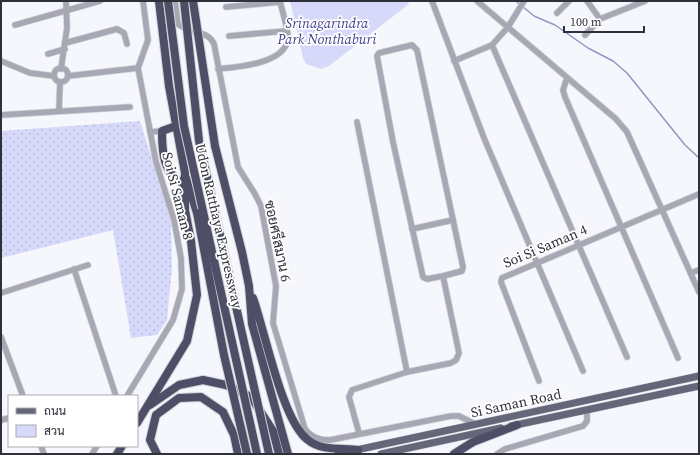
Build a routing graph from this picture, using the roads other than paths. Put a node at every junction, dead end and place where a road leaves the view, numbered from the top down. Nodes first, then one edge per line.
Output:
1 (66, 1) edge
2 (100, 1) edge
3 (143, 1) edge
4 (159, 1) edge
5 (168, 1) edge
6 (175, 1) edge
7 (184, 1) edge
8 (193, 1) edge
9 (432, 1) edge
10 (477, 1) edge
11 (569, 1) edge
12 (586, 1) edge
13 (645, 1) edge
14 (280, 2) edge
15 (523, 2) edge
16 (226, 7) dead end
17 (66, 10) junction
18 (557, 13) dead end
19 (600, 19) junction
20 (15, 25) dead end
21 (508, 27) junction
22 (286, 31) junction
23 (585, 35) dead end
24 (229, 36) dead end
25 (126, 44) dead end
26 (492, 45) junction
27 (65, 46) junction
28 (48, 54) dead end
29 (1, 62) edge
30 (454, 62) junction
31 (138, 68) junction
32 (61, 69) junction
33 (218, 69) junction
34 (54, 76) junction
35 (68, 76) junction
36 (567, 78) junction
37 (60, 82) junction
38 (130, 107) dead end
39 (59, 111) junction
40 (1, 115) edge
41 (357, 122) dead end
42 (176, 126) junction
43 (162, 131) junction
44 (150, 132) junction
45 (185, 174) junction
46 (183, 183) junction
47 (699, 194) edge
48 (662, 210) junction
49 (453, 220) junction
50 (621, 228) junction
51 (412, 229) junction
52 (579, 244) junction
53 (537, 262) junction
54 (88, 265) dead end
55 (74, 269) junction
56 (699, 270) edge
57 (691, 274) junction
58 (443, 276) junction
59 (249, 286) junction
60 (699, 292) edge
61 (1, 293) edge
62 (1, 336) edge
63 (627, 357) dead end
64 (678, 358) dead end
65 (583, 371) dead end
66 (407, 372) junction
67 (699, 376) edge
68 (539, 381) dead end
69 (699, 386) edge
70 (23, 395) edge
71 (116, 395) edge
72 (128, 395) edge
73 (148, 406) junction
74 (587, 410) junction
75 (138, 421) edge
76 (475, 424) junction
77 (517, 425) junction
78 (359, 433) junction
79 (358, 450) junction
80 (369, 451) edge
81 (157, 454) edge
82 (238, 454) edge
83 (247, 454) edge
84 (257, 454) edge
85 (269, 454) edge
86 (279, 454) edge
87 (288, 454) edge
88 (338, 454) edge
89 (381, 454) edge
90 (454, 454) edge
91 (497, 454) edge

1 - 17 street
2 - 17 street
3 - 31 street
4 - 42 highway
5 - 84 highway, Udon Ratthaya Expressway, bridge
6 - 33 street, ซอยศรีสมาน 6
7 - 85 highway, Udon Ratthaya Expressway, bridge
8 - 59 highway, bridge
9 - 30 street
10 - 21 street
11 - 18 street
12 - 19 street
13 - 19 street
14 - 16 street
14 - 22 street
15 - 21 street
17 - 20 street
17 - 27 street
19 - 23 street
21 - 26 street
21 - 36 street
22 - 24 street
22 - 33 street
25 - 27 street
26 - 30 street
26 - 52 street
27 - 28 street
27 - 32 street
29 - 34 street
30 - 53 street
31 - 35 street
31 - 44 street, Soi Si Saman 8
32 - 34 street
32 - 35 street
33 - 78 street, ซอยศรีสมาน 6
34 - 37 street
35 - 37 street
36 - 48 street
36 - 50 street
37 - 39 street
38 - 39 street
39 - 40 street
41 - 66 street
42 - 43 highway
42 - 45 highway
43 - 44 street
43 - 46 highway
44 - 72 street, Soi Si Saman 8
45 - 46 highway
45 - 83 highway, bridge
46 - 73 highway
47 - 48 street, Soi Si Saman 4
48 - 50 street, Soi Si Saman 4
48 - 57 street
49 - 51 street
49 - 51 street
49 - 58 street
50 - 52 street, Soi Si Saman 4
50 - 64 street
51 - 58 street
52 - 53 street, Soi Si Saman 4
52 - 63 street
53 - 65 street
53 - 68 street, Soi Si Saman 4
54 - 55 street
55 - 61 street
55 - 71 street
56 - 57 street
57 - 60 street
58 - 66 street
59 - 79 highway
59 - 87 highway
62 - 70 street
66 - 78 street
67 - 76 main road, Si Saman Road
69 - 74 main road, Si Saman Road
73 - 75 highway
73 - 86 highway, bridge
74 - 77 main road, Si Saman Road
74 - 91 street
76 - 78 street, ซอยศรีสมาน 6
76 - 80 main road, Si Saman Road
77 - 89 main road, Si Saman Road
77 - 90 highway
79 - 80 main road, Si Saman Road
79 - 88 main road, Si Saman Road
81 - 82 highway

